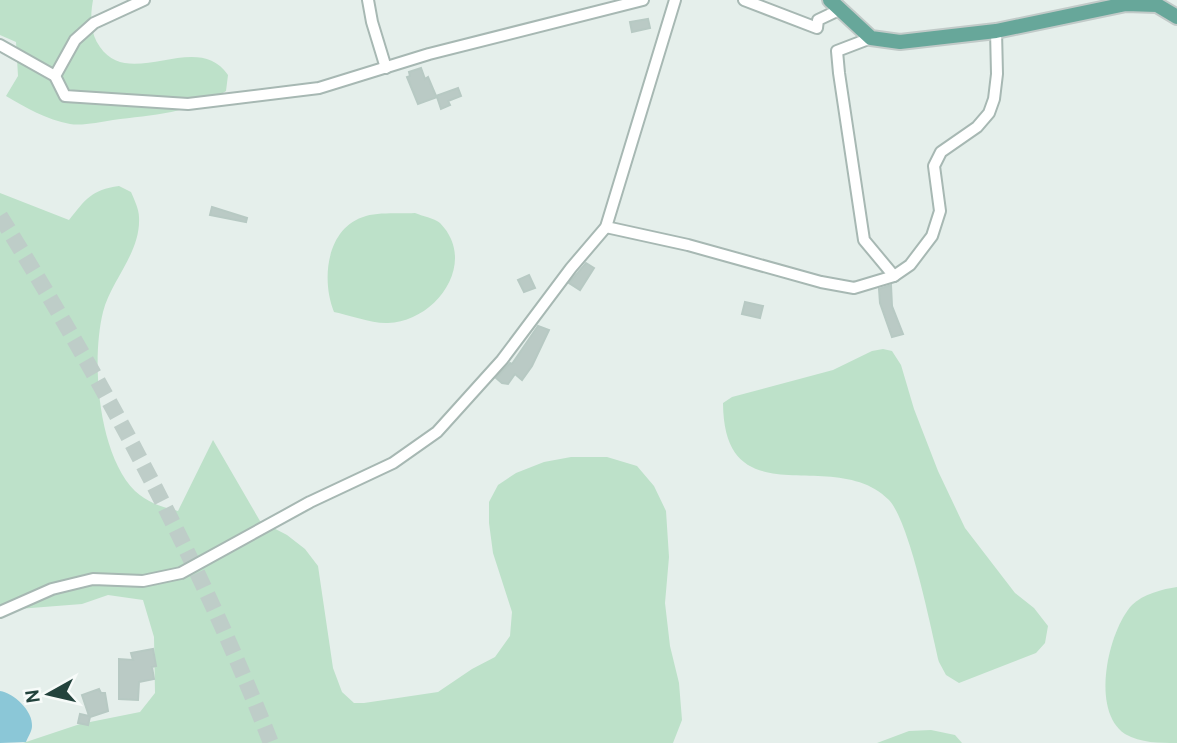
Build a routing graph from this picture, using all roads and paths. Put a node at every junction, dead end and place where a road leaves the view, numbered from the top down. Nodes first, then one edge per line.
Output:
1 (144, 0) edge
2 (369, 0) edge
3 (643, 0) edge
4 (675, 0) edge
5 (744, 0) edge
6 (834, 5) edge
7 (1177, 17) edge
8 (996, 31) junction
9 (871, 38) junction
10 (0, 45) edge
11 (386, 68) junction
12 (55, 76) junction
13 (606, 227) junction
14 (894, 276) junction
15 (0, 612) edge

1 - 12 street
2 - 11 street
3 - 11 street
4 - 13 street
5 - 6 street
6 - 9 main road
7 - 8 main road
8 - 9 main road
8 - 14 street
9 - 14 street
10 - 12 street
11 - 12 street
13 - 14 street
13 - 15 street

